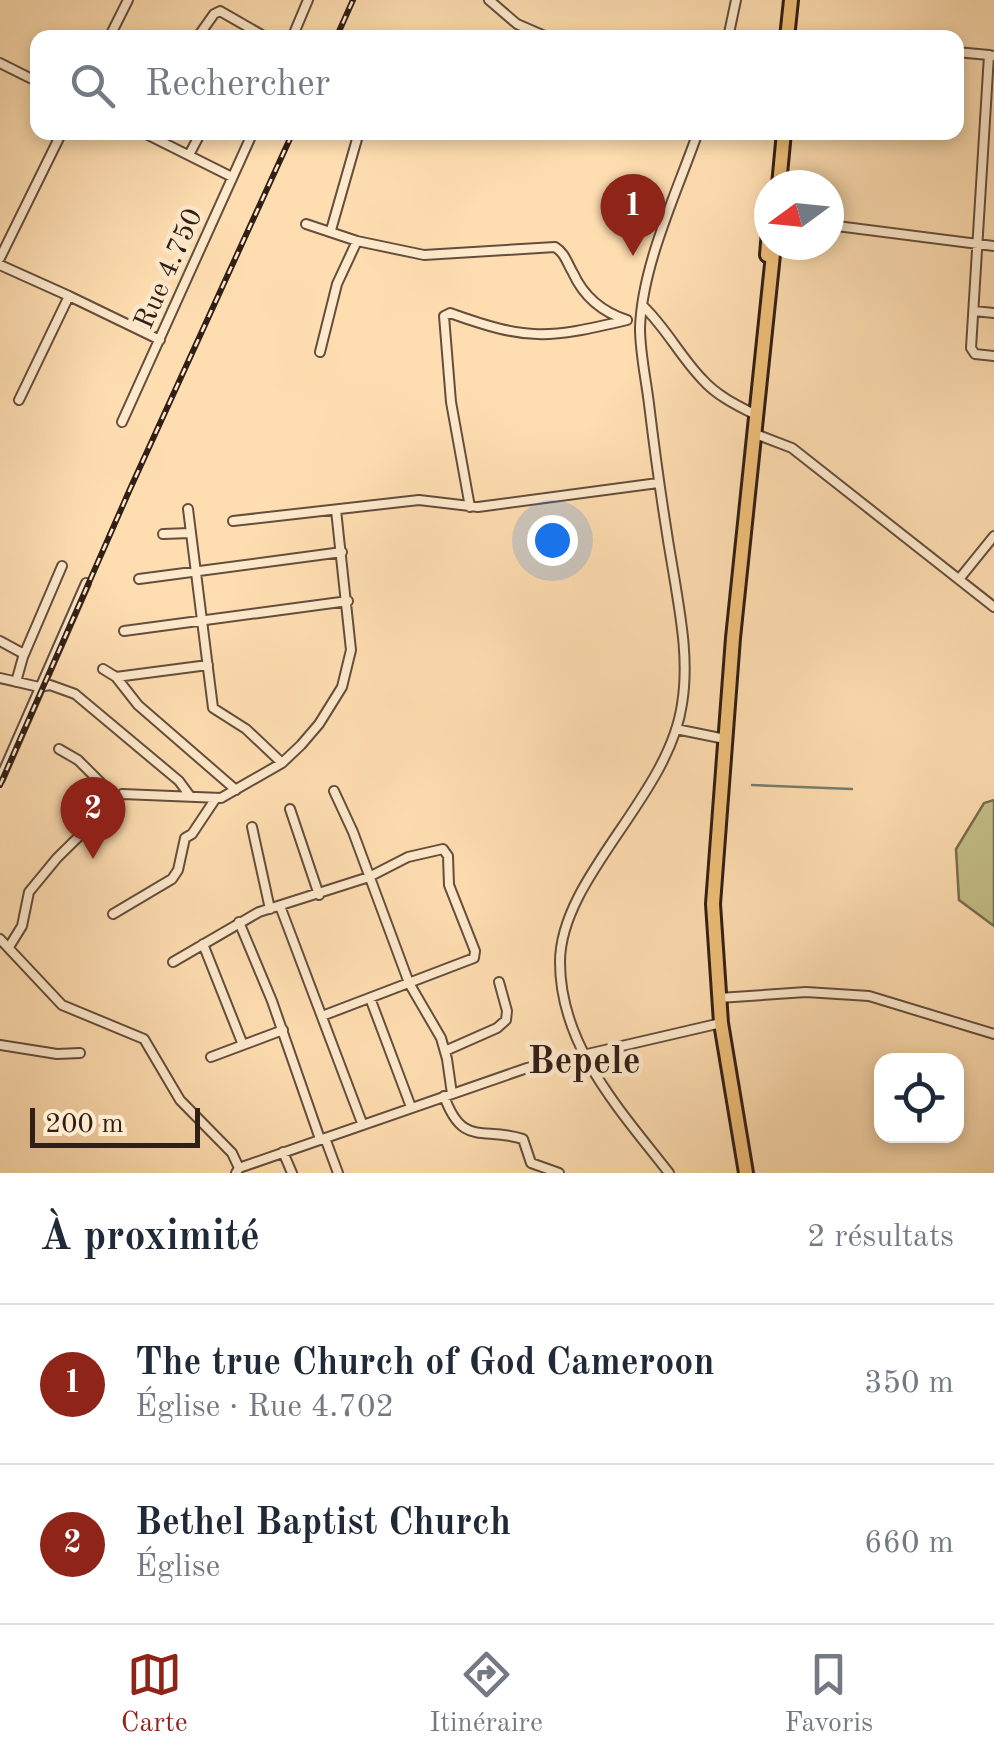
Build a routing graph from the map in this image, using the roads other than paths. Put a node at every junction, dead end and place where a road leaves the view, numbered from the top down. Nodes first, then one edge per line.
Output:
1 (128, 0) edge
2 (308, 0) edge
3 (488, 0) edge
4 (794, 0) edge
5 (734, 2) edge
6 (113, 30) edge
7 (203, 30) edge
8 (253, 30) edge
9 (295, 30) edge
10 (530, 30) edge
11 (729, 30) edge
12 (792, 30) edge
13 (964, 53) edge
14 (992, 56) edge
15 (0, 63) edge
16 (30, 78) edge
17 (58, 140) edge
18 (158, 140) edge
19 (197, 140) edge
20 (249, 140) edge
21 (357, 140) edge
22 (695, 140) edge
23 (780, 140) edge
24 (189, 155) junction
25 (778, 170) edge
26 (232, 177) junction
27 (306, 224) dead end
28 (844, 227) edge
29 (331, 230) junction
30 (357, 241) junction
31 (977, 243) junction
32 (994, 246) edge
33 (766, 260) edge
34 (772, 260) edge
35 (0, 262) edge
36 (69, 296) junction
37 (643, 306) junction
38 (974, 311) junction
39 (994, 312) edge
40 (627, 320) junction
41 (640, 324) junction
42 (160, 340) junction
43 (320, 352) dead end
44 (994, 356) edge
45 (19, 400) dead end
46 (754, 410) junction
47 (122, 422) dead end
48 (753, 434) junction
49 (658, 483) junction
50 (470, 507) junction
51 (188, 509) dead end
52 (336, 510) junction
53 (233, 520) dead end
54 (190, 533) junction
55 (163, 534) dead end
56 (994, 536) edge
57 (342, 552) junction
58 (62, 566) dead end
59 (196, 571) junction
60 (960, 578) junction
61 (139, 579) dead end
62 (86, 583) dead end
63 (348, 601) junction
64 (993, 604) edge
65 (204, 621) junction
66 (124, 630) dead end
67 (0, 641) edge
68 (24, 654) junction
69 (208, 665) junction
70 (103, 669) dead end
71 (116, 677) junction
72 (0, 678) edge
73 (16, 682) junction
74 (39, 687) junction
75 (676, 730) junction
76 (726, 739) junction
77 (59, 749) dead end
78 (282, 762) junction
79 (0, 780) edge
80 (236, 790) junction
81 (334, 791) dead end
82 (190, 796) junction
83 (116, 798) junction
84 (216, 798) junction
85 (290, 810) dead end
86 (252, 827) dead end
87 (369, 877) junction
88 (318, 895) junction
89 (275, 907) junction
90 (113, 914) dead end
91 (239, 922) junction
92 (0, 939) edge
93 (202, 944) junction
94 (8, 946) junction
95 (173, 962) dead end
96 (499, 982) dead end
97 (409, 983) junction
98 (370, 998) junction
99 (718, 998) junction
100 (322, 1016) junction
101 (721, 1023) junction
102 (283, 1030) junction
103 (994, 1034) edge
104 (0, 1045) edge
105 (243, 1046) junction
106 (445, 1051) junction
107 (80, 1053) dead end
108 (581, 1054) junction
109 (210, 1057) dead end
110 (448, 1095) junction
111 (411, 1107) junction
112 (362, 1123) junction
113 (323, 1138) junction
114 (283, 1152) junction
115 (238, 1171) edge
116 (292, 1173) edge
117 (338, 1173) edge
118 (559, 1173) edge
119 (668, 1173) edge
120 (746, 1173) edge

1 - 6 street
2 - 9 street
3 - 10 street
4 - 12 highway
5 - 11 street
7 - 8 street
13 - 14 street
14 - 31 street
15 - 16 street
17 - 35 street
18 - 24 street
19 - 24 street
20 - 26 street, Rue 4.750
21 - 29 street
22 - 37 street
23 - 25 highway
24 - 26 street
26 - 42 street, Rue 4.750
27 - 29 street
28 - 31 street
29 - 30 street
30 - 40 street
30 - 43 street
31 - 32 street
31 - 38 street
33 - 46 highway
34 - 46 highway
35 - 36 street
36 - 42 street
36 - 45 street
37 - 41 street
37 - 46 street
38 - 39 street
38 - 44 street
40 - 41 street
40 - 50 street
41 - 49 street
42 - 47 street, Rue 4.750
46 - 48 highway
48 - 60 street
48 - 76 highway
49 - 50 street
49 - 75 street
50 - 52 street
51 - 54 street
52 - 53 street
52 - 57 street
54 - 55 street
54 - 59 street
56 - 60 street
57 - 59 street
57 - 63 street
58 - 68 street
59 - 61 street
59 - 65 street
60 - 64 street
62 - 74 street
63 - 65 street
63 - 78 street
65 - 66 street
65 - 69 street
67 - 68 street
68 - 73 street
69 - 71 street
69 - 78 street
70 - 71 street
71 - 80 street
72 - 73 street
73 - 74 street
74 - 79 street
74 - 82 street
75 - 76 street
75 - 108 street
76 - 99 highway
77 - 83 street
78 - 80 street
80 - 84 street
81 - 87 street
82 - 83 street
82 - 84 street
83 - 94 street
84 - 90 street
85 - 88 street
86 - 89 street
87 - 88 street
87 - 97 street
87 - 97 street
88 - 89 street
89 - 91 street
89 - 100 street
91 - 93 street
91 - 102 street
92 - 94 street
93 - 95 street
93 - 105 street
94 - 115 street
96 - 106 street
97 - 98 street
97 - 106 street
98 - 100 street
98 - 111 street
99 - 101 highway
99 - 103 street
100 - 112 street
101 - 108 street
101 - 120 highway
102 - 105 street
102 - 113 street
104 - 107 street
105 - 109 street
106 - 110 street
108 - 110 street
108 - 119 street
110 - 111 street
110 - 118 street
111 - 112 street
112 - 113 street
113 - 114 street
113 - 117 street
114 - 115 street
114 - 116 street

